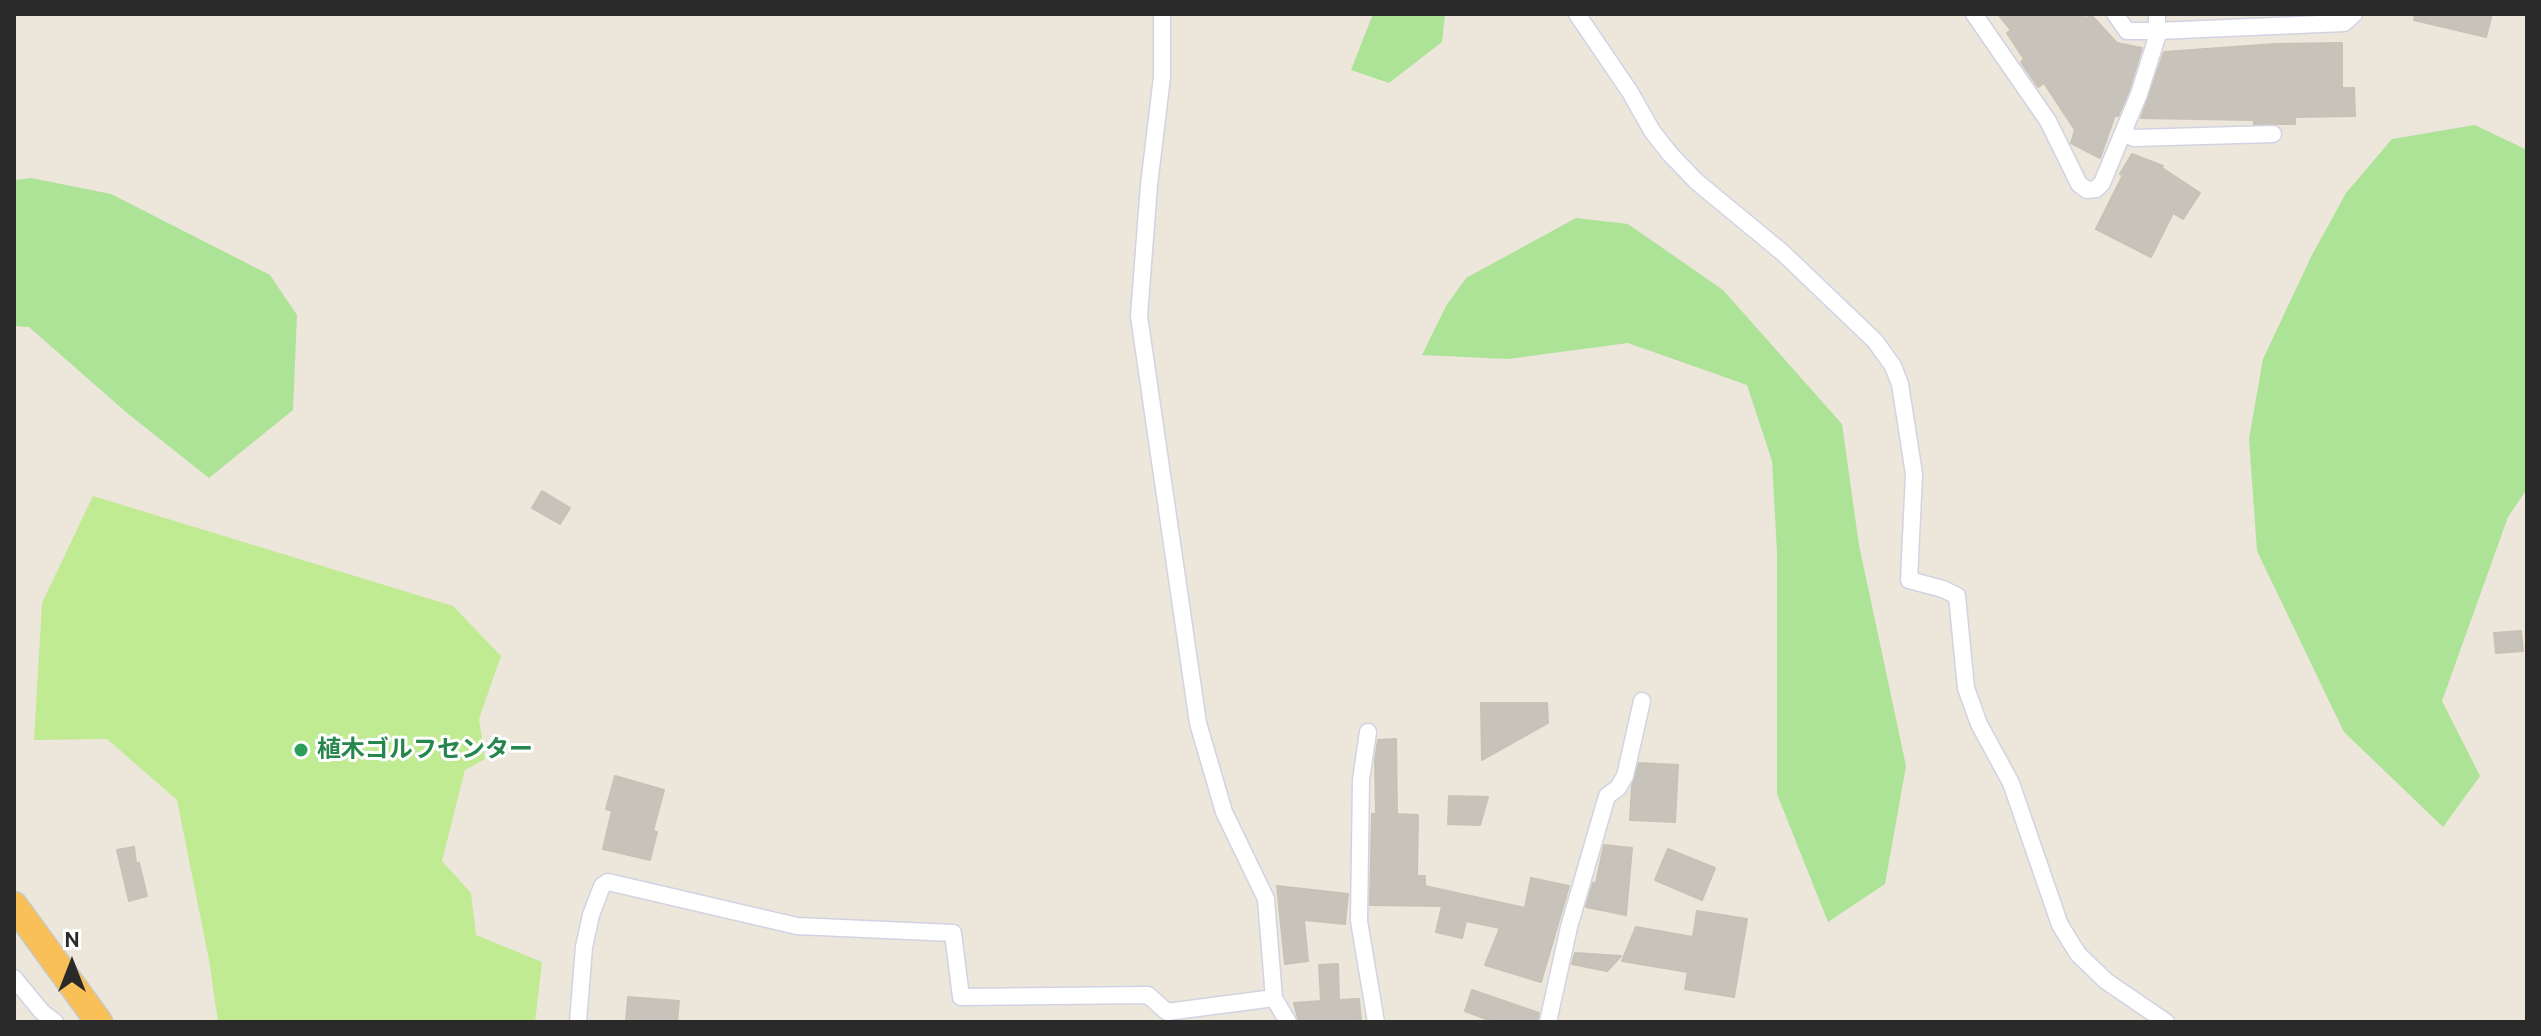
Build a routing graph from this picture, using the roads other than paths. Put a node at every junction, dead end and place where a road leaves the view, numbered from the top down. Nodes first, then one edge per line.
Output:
1 (1162, 14) edge
2 (1577, 14) edge
3 (1974, 14) edge
4 (2115, 14) edge
5 (2354, 14) edge
6 (2157, 23) edge
7 (2123, 133) junction
8 (2273, 134) dead end
9 (1642, 701) dead end
10 (1368, 732) dead end
11 (14, 905) edge
12 (14, 978) edge
13 (1274, 998) junction
14 (55, 1022) edge
15 (99, 1022) edge
16 (578, 1022) edge
17 (1288, 1022) edge
18 (1376, 1022) edge
19 (1548, 1022) edge
20 (2166, 1022) edge

1 - 13 street
2 - 20 street
3 - 7 street
4 - 6 street
5 - 6 street
6 - 7 street
7 - 8 street
9 - 19 street
10 - 18 street
11 - 15 highway
12 - 14 street
13 - 16 street
13 - 17 street

